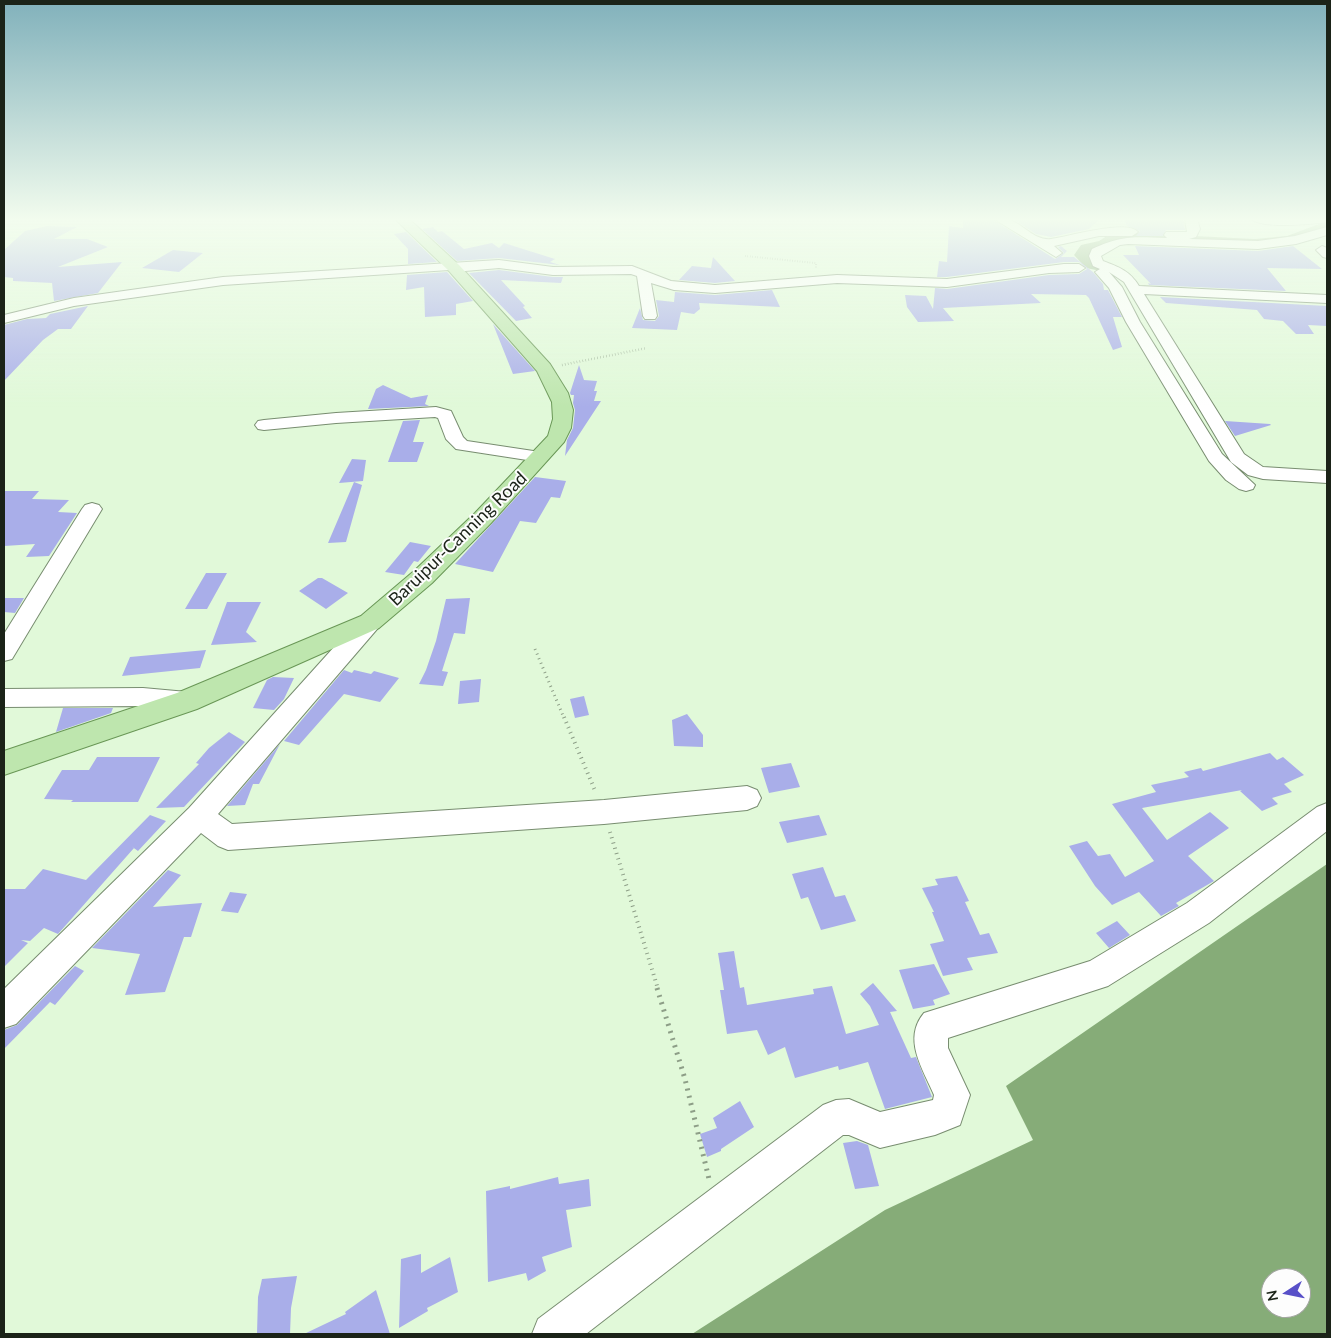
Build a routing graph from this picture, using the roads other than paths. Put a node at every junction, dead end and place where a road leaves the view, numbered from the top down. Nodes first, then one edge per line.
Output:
1 (219, 281) edge
2 (467, 281) edge
3 (644, 281) edge
4 (659, 281) edge
5 (799, 281) edge
6 (880, 281) edge
7 (968, 281) edge
8 (1110, 281) edge
9 (1129, 281) edge
10 (1135, 290) junction
11 (1327, 300) edge
12 (650, 316) dead end
13 (4, 318) edge
14 (264, 425) dead end
15 (540, 457) junction
16 (1327, 477) edge
17 (1258, 489) dead end
18 (1299, 492) dead end
19 (1327, 492) edge
20 (92, 509) dead end
21 (14, 621) edge
22 (370, 622) junction
23 (4, 653) edge
24 (4, 698) edge
25 (187, 701) junction
26 (4, 763) edge
27 (747, 798) dead end
28 (1327, 815) edge
29 (199, 816) junction
30 (4, 1012) edge
31 (553, 1334) edge

1 - 13 street
2 - 15 main road, Baruipur-Canning Road
3 - 12 street
4 - 5 street
6 - 7 street
8 - 17 street
9 - 10 street
10 - 11 street
10 - 16 street
14 - 15 street
15 - 22 main road, Baruipur-Canning Road
18 - 19 street
20 - 21 street
21 - 23 street
22 - 25 main road, Baruipur-Canning Road
22 - 29 street
24 - 25 street
25 - 26 main road, Baruipur-Canning Road
27 - 29 street
28 - 31 street
29 - 30 street

